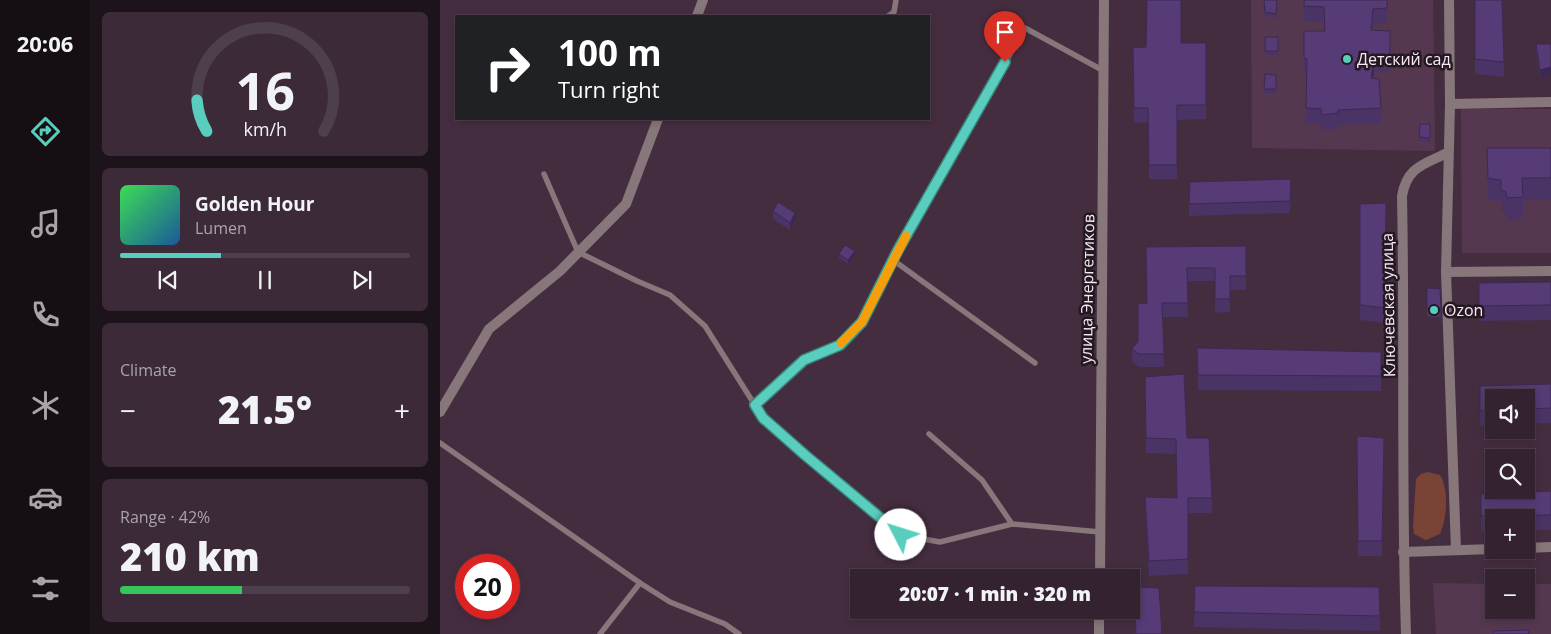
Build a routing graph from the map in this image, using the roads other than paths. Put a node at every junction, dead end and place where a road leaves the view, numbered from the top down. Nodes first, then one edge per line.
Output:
1 (703, 0) edge
2 (896, 0) edge
3 (1104, 0) edge
4 (1449, 0) edge
5 (697, 15) edge
6 (890, 15) edge
7 (1104, 71) junction
8 (1551, 102) edge
9 (1450, 104) junction
10 (658, 120) edge
11 (1447, 153) junction
12 (544, 174) dead end
13 (578, 252) junction
14 (893, 260) junction
15 (1551, 271) edge
16 (1446, 272) junction
17 (1035, 363) dead end
18 (755, 405) junction
19 (440, 412) edge
20 (929, 434) dead end
21 (440, 443) edge
22 (1012, 524) junction
23 (1100, 532) junction
24 (1551, 547) edge
25 (1535, 548) edge
26 (1485, 549) edge
27 (1456, 550) junction
28 (1403, 552) junction
29 (1100, 569) edge
30 (640, 583) junction
31 (1099, 619) edge
32 (600, 634) edge
33 (739, 634) edge
34 (1098, 634) edge
35 (1406, 634) edge

1 - 5 street
2 - 6 lane
3 - 7 street, улица Энергетиков
4 - 9 street
7 - 14 lane
7 - 23 street, улица Энергетиков
8 - 9 street
9 - 11 street
10 - 13 street
11 - 16 street
11 - 28 street, Ключевская улица
12 - 13 lane
13 - 18 lane
13 - 19 street
14 - 17 lane
14 - 18 lane
15 - 16 street
16 - 27 street
18 - 22 lane
20 - 22 lane
21 - 30 lane
22 - 23 lane
23 - 29 street, улица Энергетиков
24 - 25 street
26 - 27 street
27 - 28 street
28 - 35 street, Ключевская улица
30 - 32 lane
30 - 33 lane
31 - 34 street

